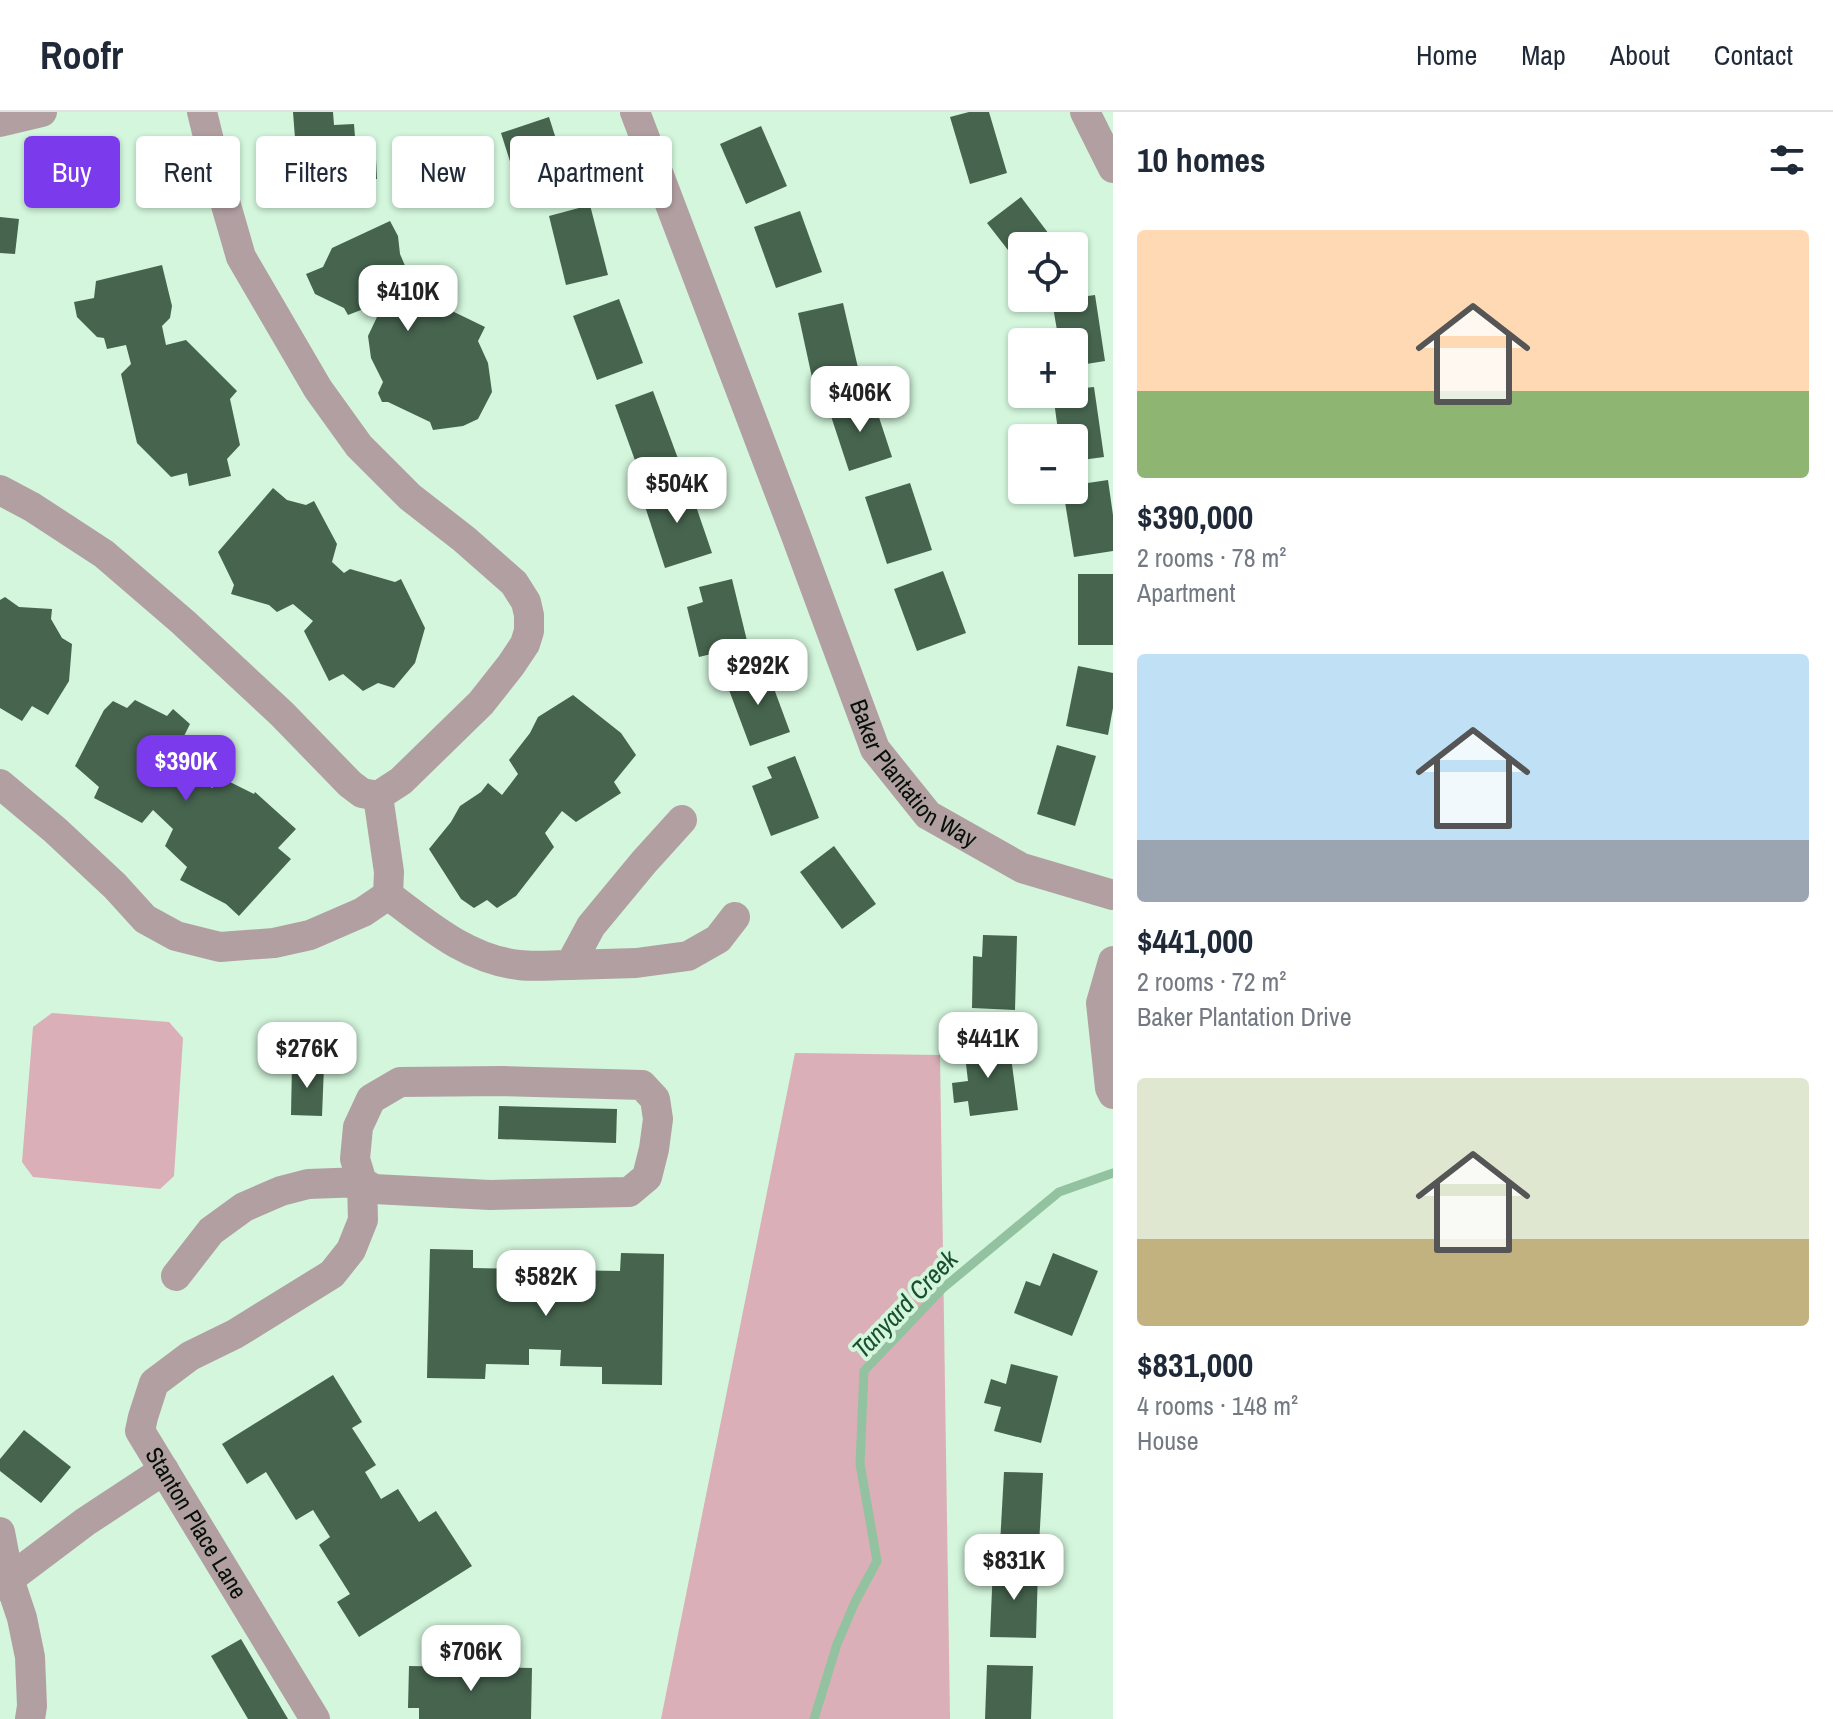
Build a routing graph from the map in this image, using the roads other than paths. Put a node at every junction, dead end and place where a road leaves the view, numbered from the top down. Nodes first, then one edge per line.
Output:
1 (42, 112) edge
2 (202, 112) edge
3 (635, 112) edge
4 (1085, 112) edge
5 (0, 122) edge
6 (1113, 168) edge
7 (0, 490) edge
8 (0, 784) edge
9 (378, 796) junction
10 (682, 820) dead end
11 (388, 895) junction
12 (1113, 895) edge
13 (735, 917) dead end
14 (1113, 961) edge
15 (570, 965) junction
16 (1113, 1094) edge
17 (362, 1182) junction
18 (176, 1276) dead end
19 (164, 1470) junction
20 (0, 1532) edge
21 (2, 1578) edge
22 (30, 1719) edge
23 (315, 1719) edge

1 - 5 street
2 - 9 street
3 - 12 street, Baker Plantation Way
4 - 6 street
7 - 9 street
8 - 11 street
9 - 11 street
10 - 15 street
11 - 15 street
13 - 15 street
14 - 16 street
17 - 17 street
17 - 18 street
17 - 19 street, Stanton Place Lane
19 - 21 street
19 - 23 street, Stanton Place Lane
20 - 21 street
21 - 22 street

